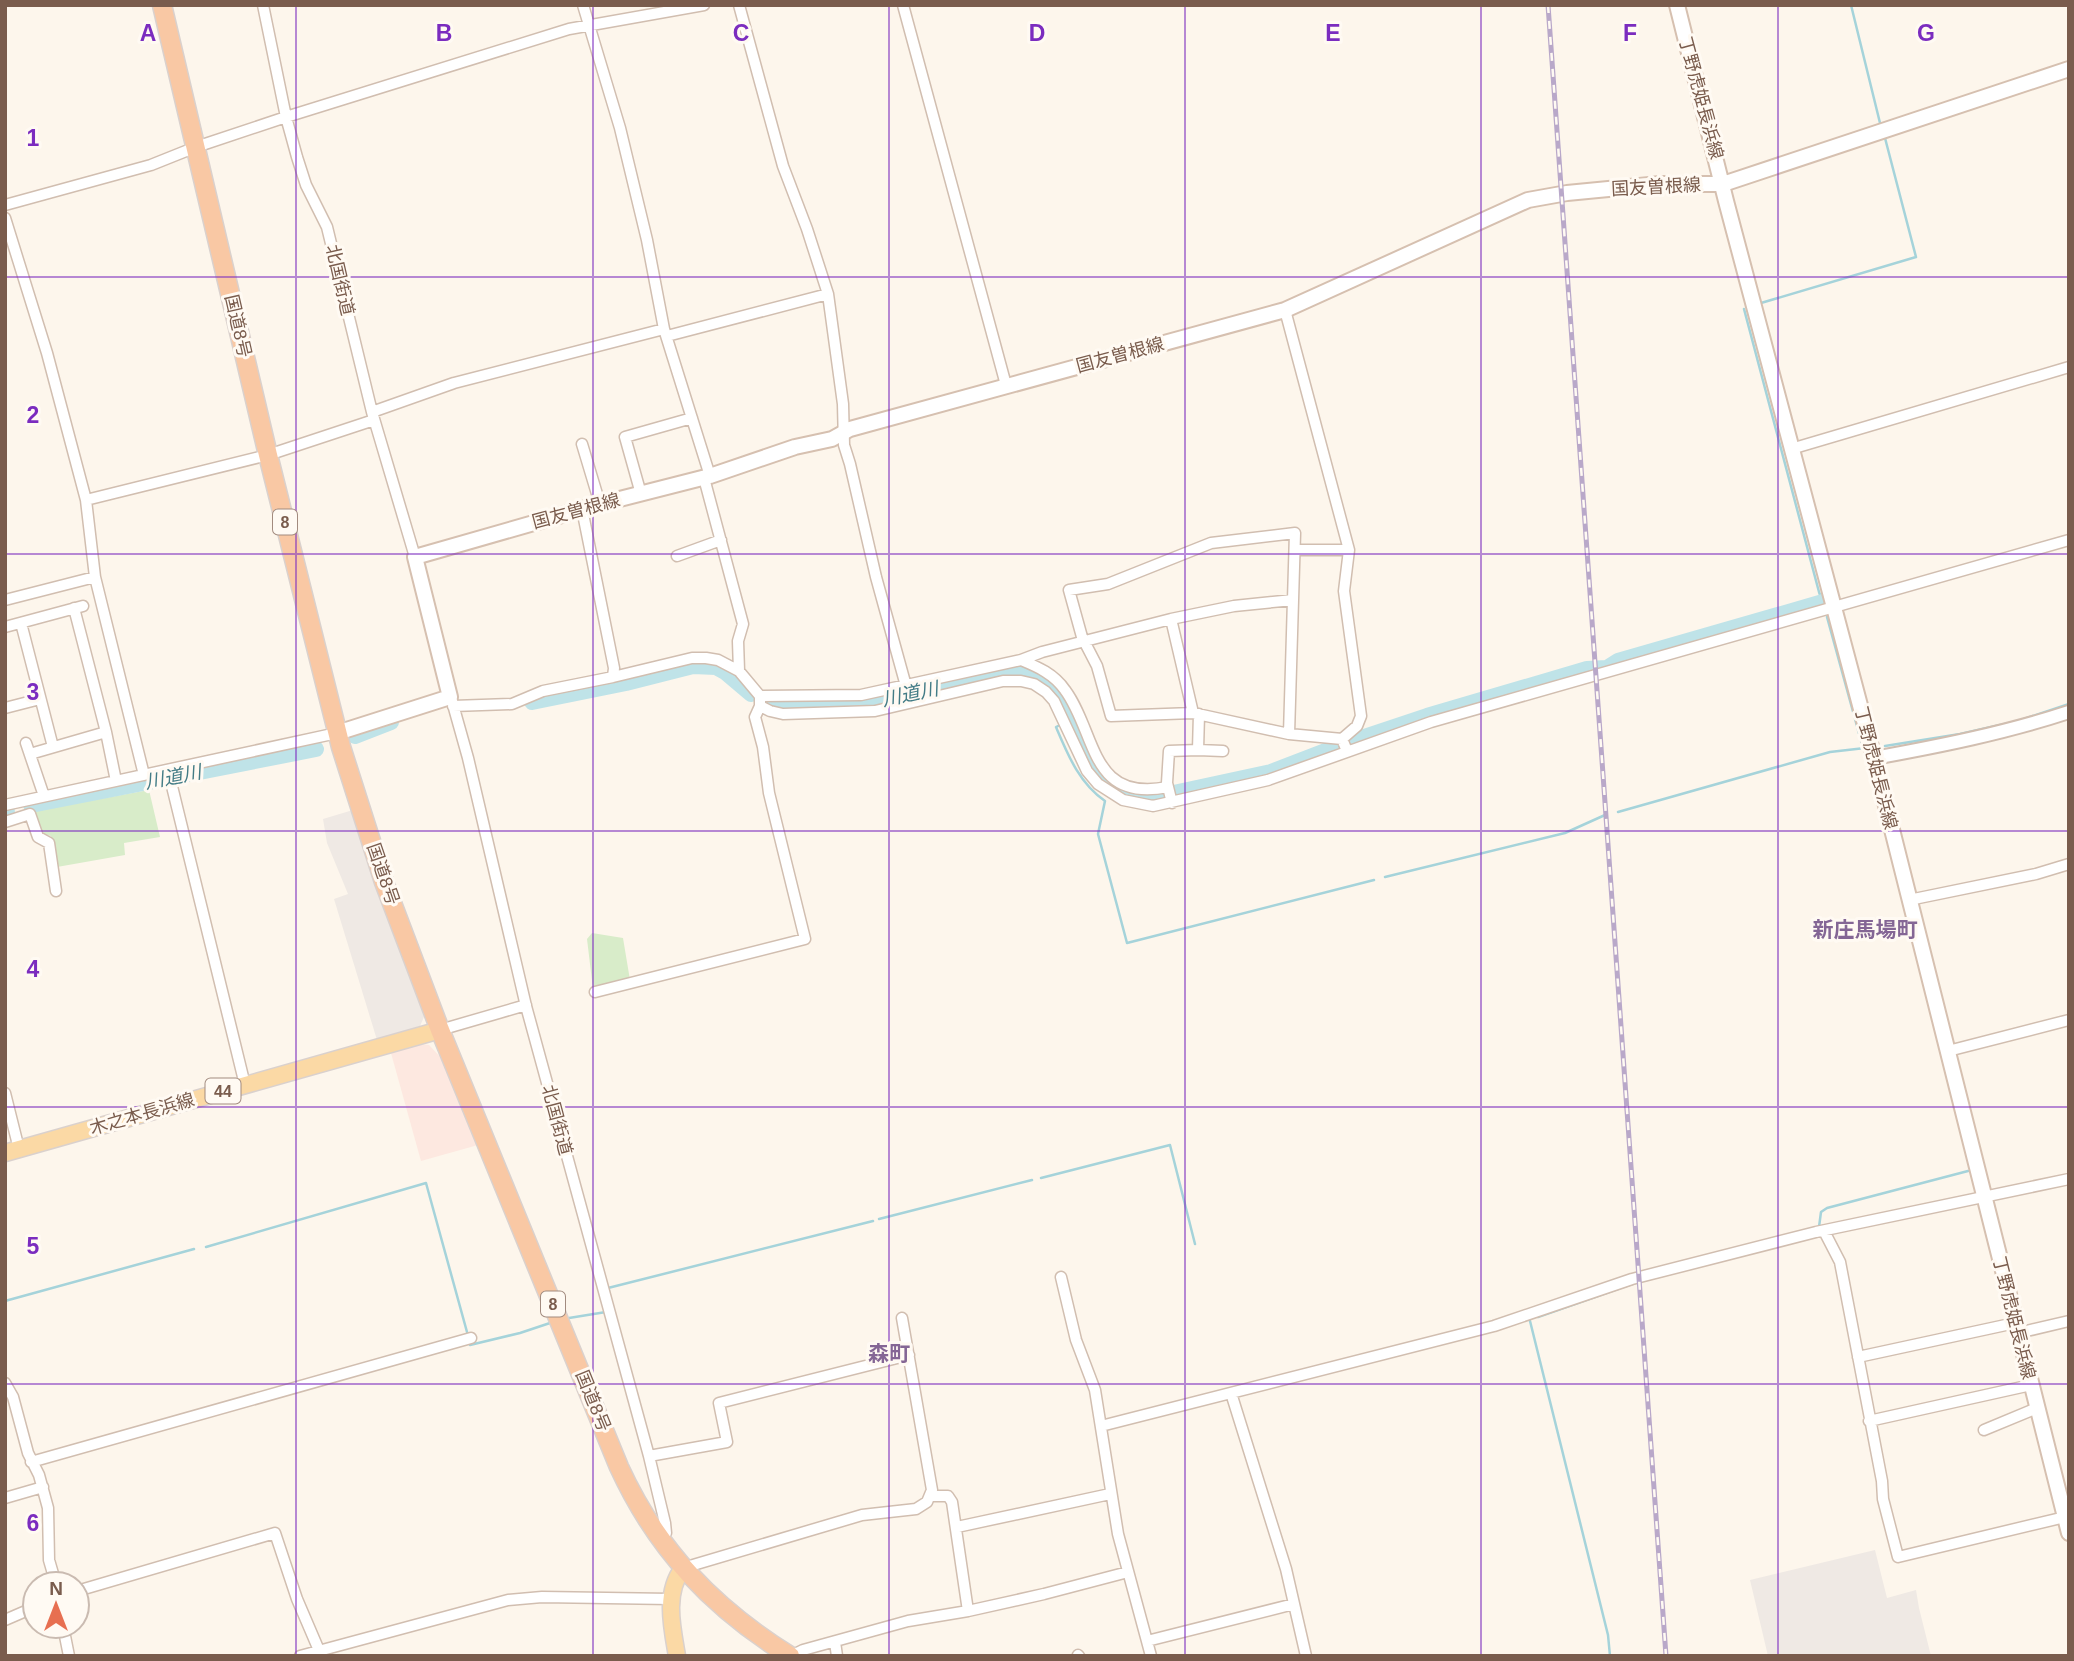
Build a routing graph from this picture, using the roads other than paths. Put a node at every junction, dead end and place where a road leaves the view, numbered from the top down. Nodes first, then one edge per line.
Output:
1 (162, 5) edge
2 (263, 5) edge
3 (583, 5) edge
4 (704, 5) edge
5 (740, 5) edge
6 (903, 5) edge
7 (1677, 5) edge
8 (588, 24) junction
9 (2069, 69) edge
10 (286, 117) junction
11 (196, 147) junction
12 (1723, 184) junction
13 (5, 205) edge
14 (5, 218) edge
15 (828, 294) junction
16 (1285, 310) junction
17 (666, 332) junction
18 (2069, 367) edge
19 (1006, 386) junction
20 (373, 416) junction
21 (692, 418) junction
22 (842, 434) junction
23 (582, 444) dead end
24 (1791, 449) junction
25 (268, 455) junction
26 (707, 477) junction
27 (641, 494) junction
28 (86, 500) junction
29 (600, 504) junction
30 (582, 509) junction
31 (721, 540) junction
32 (2069, 540) edge
33 (1295, 550) junction
34 (1349, 550) junction
35 (677, 556) dead end
36 (415, 557) junction
37 (95, 577) junction
38 (5, 600) edge
39 (1293, 600) junction
40 (1834, 609) junction
41 (1171, 619) junction
42 (21, 623) junction
43 (5, 627) edge
44 (1085, 642) junction
45 (1021, 660) junction
46 (739, 671) junction
47 (613, 677) junction
48 (906, 686) junction
49 (40, 699) junction
50 (452, 701) junction
51 (760, 701) junction
52 (5, 708) edge
53 (2069, 712) edge
54 (1196, 714) junction
55 (106, 732) junction
56 (337, 733) junction
57 (1289, 734) junction
58 (1342, 739) junction
59 (53, 747) junction
60 (1198, 750) junction
61 (1223, 751) dead end
62 (1347, 751) junction
63 (1874, 758) junction
64 (144, 775) junction
65 (169, 775) junction
66 (116, 781) junction
67 (1170, 794) junction
68 (44, 796) junction
69 (9, 804) edge
70 (17, 818) junction
71 (5, 821) edge
72 (2068, 866) edge
73 (56, 891) dead end
74 (1909, 900) junction
75 (595, 992) dead end
76 (526, 1005) junction
77 (2069, 1020) edge
78 (440, 1030) junction
79 (1948, 1051) junction
80 (245, 1085) junction
81 (5, 1093) edge
82 (12, 1151) edge
83 (2069, 1179) edge
84 (1983, 1197) junction
85 (1824, 1231) junction
86 (1061, 1277) dead end
87 (902, 1318) dead end
88 (2069, 1321) edge
89 (2017, 1328) junction
90 (471, 1338) dead end
91 (909, 1355) junction
92 (1858, 1357) junction
93 (5, 1383) edge
94 (2031, 1385) junction
95 (1231, 1393) junction
96 (2037, 1408) junction
97 (1870, 1421) junction
98 (1101, 1426) junction
99 (1984, 1430) dead end
100 (649, 1456) junction
101 (32, 1462) junction
102 (43, 1487) junction
103 (1110, 1494) junction
104 (931, 1496) junction
105 (5, 1498) edge
106 (2067, 1523) edge
107 (957, 1527) junction
108 (660, 1539) junction
109 (683, 1568) junction
110 (52, 1570) edge
111 (1128, 1572) junction
112 (91, 1587) edge
113 (671, 1599) junction
114 (1294, 1604) junction
115 (968, 1611) junction
116 (21, 1613) edge
117 (5, 1620) edge
118 (1147, 1640) junction
119 (835, 1642) junction
120 (321, 1653) edge
121 (300, 1656) edge
122 (677, 1656) edge
123 (790, 1656) edge
124 (837, 1656) edge
125 (1151, 1656) edge
126 (1306, 1656) edge

1 - 11 highway, 国道8号 / 8
2 - 10 street, 北国街道
3 - 8 street
4 - 8 street
5 - 15 street
6 - 19 street
7 - 12 main road, 丁野虎姫長浜線
8 - 10 street
8 - 17 street
9 - 12 main road, 国友曽根線
10 - 11 street
10 - 20 street, 北国街道
11 - 13 street
11 - 25 highway, 国道8号 / 8
12 - 16 main road, 国友曽根線
12 - 24 main road, 丁野虎姫長浜線
14 - 28 street
15 - 17 street
15 - 22 street
16 - 19 main road, 国友曽根線
16 - 34 street
17 - 20 street
17 - 21 street
18 - 24 street
19 - 22 main road, 国友曽根線
20 - 25 street
20 - 36 street, 北国街道
21 - 26 street
21 - 27 street
22 - 26 main road, 国友曽根線
22 - 48 street
23 - 29 street
24 - 40 main road, 丁野虎姫長浜線
25 - 28 street
25 - 56 highway, 国道8号 / 8
26 - 27 main road, 国友曽根線
26 - 31 street
27 - 29 main road, 国友曽根線
28 - 37 street
29 - 30 main road, 国友曽根線
30 - 36 main road, 国友曽根線
30 - 47 street
31 - 35 street
31 - 46 street
32 - 40 street
33 - 34 street
33 - 39 street
33 - 44 street
34 - 58 street
36 - 50 main road
37 - 38 street
37 - 64 street
39 - 41 street
39 - 57 street
40 - 62 street
40 - 63 main road, 丁野虎姫長浜線
41 - 44 street
41 - 54 street
42 - 43 street
42 - 49 street
42 - 55 street
44 - 45 street
44 - 54 street
45 - 48 street
45 - 67 street
46 - 47 street
46 - 51 street
47 - 50 street
48 - 51 street
49 - 52 street
49 - 59 street
50 - 56 main road
50 - 76 street, 北国街道
51 - 67 street
51 - 75 street
53 - 63 street
54 - 57 street
54 - 60 street
55 - 59 street
55 - 66 street
56 - 65 street
56 - 78 highway, 国道8号 / 8
57 - 58 street
58 - 62 street
59 - 68 street
60 - 61 street
60 - 67 street
62 - 67 street
63 - 74 main road, 丁野虎姫長浜線
64 - 65 street
64 - 66 street
65 - 80 street
66 - 68 street
68 - 69 street
69 - 70 street
70 - 71 street
70 - 73 street
72 - 74 street
74 - 79 main road, 丁野虎姫長浜線
76 - 78 street
76 - 100 street, 北国街道
77 - 79 street
78 - 80 main road, 木之本長浜線 / 44
78 - 108 highway, 国道8号 / 8
79 - 84 main road, 丁野虎姫長浜線
80 - 82 main road, 木之本長浜線 / 44
81 - 82 street
83 - 84 street
84 - 85 street
84 - 89 main road, 丁野虎姫長浜線
85 - 92 street
85 - 95 street
86 - 98 street
87 - 91 street
88 - 89 street
89 - 92 street
89 - 94 main road, 丁野虎姫長浜線
90 - 101 street
91 - 100 street
91 - 104 street
92 - 97 street
93 - 101 street
94 - 96 main road, 丁野虎姫長浜線
94 - 97 street
95 - 98 street
95 - 114 street
96 - 99 street
96 - 106 main road, 丁野虎姫長浜線
97 - 106 street
98 - 103 street
100 - 108 street, 北国街道
101 - 102 street
102 - 105 street
102 - 110 street
103 - 107 street
103 - 111 street
104 - 107 street
104 - 109 street
107 - 115 street
108 - 109 highway, 国道8号 / 8
109 - 113 main road
109 - 123 highway, 国道8号 / 8
111 - 115 street
111 - 118 street
112 - 120 street
113 - 120 street
113 - 122 main road
114 - 118 street
114 - 126 street
115 - 119 street
116 - 117 street
118 - 125 street
119 - 123 street
119 - 124 street
120 - 121 street

